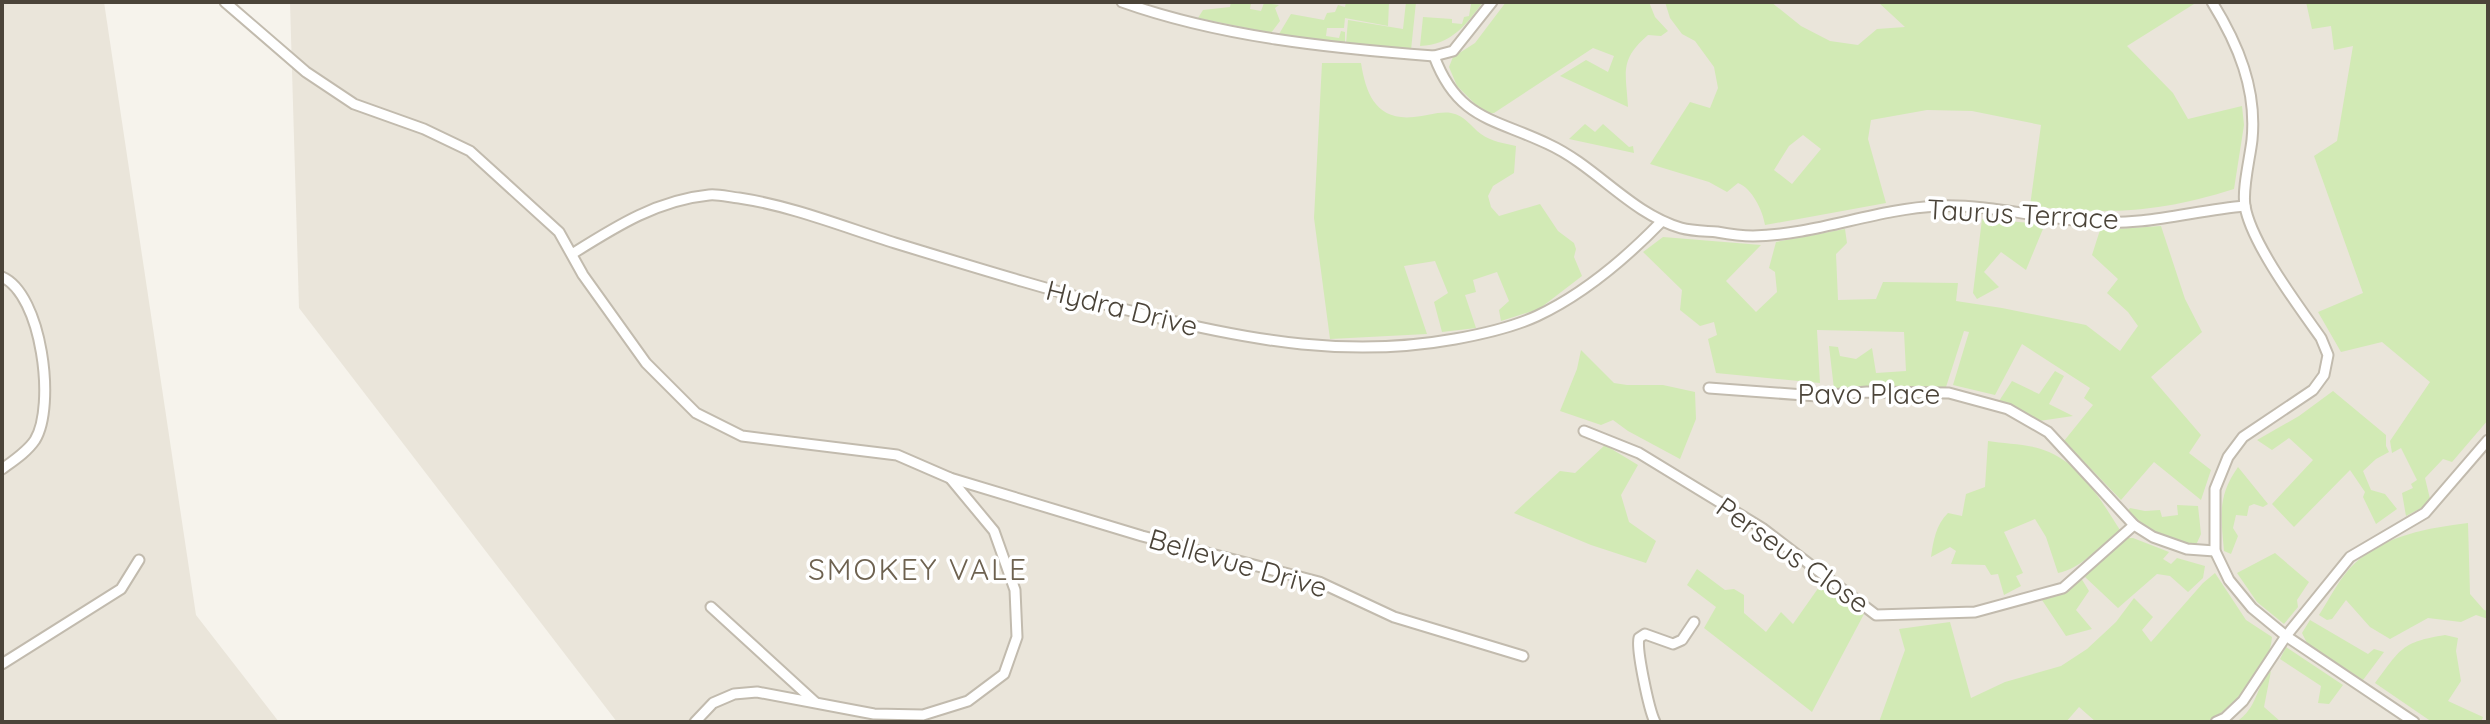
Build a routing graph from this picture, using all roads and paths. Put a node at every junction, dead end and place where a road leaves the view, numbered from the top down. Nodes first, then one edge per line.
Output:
1 (225, 2) edge
2 (1122, 2) edge
3 (1492, 2) edge
4 (2212, 2) edge
5 (1434, 56) junction
6 (2245, 206) junction
7 (1661, 222) junction
8 (572, 254) junction
9 (2, 277) edge
10 (1709, 388) dead end
11 (1584, 431) dead end
12 (2488, 440) edge
13 (2, 469) edge
14 (950, 478) junction
15 (2134, 525) junction
16 (2215, 551) junction
17 (139, 560) dead end
18 (711, 607) dead end
19 (1694, 622) dead end
20 (2286, 636) junction
21 (1523, 656) dead end
22 (2, 664) edge
23 (815, 702) junction
24 (695, 722) edge
25 (1655, 722) edge
26 (2216, 722) edge
27 (2414, 722) edge

1 - 8 street, Bellevue Drive
2 - 5 street
3 - 5 street
4 - 6 street
5 - 7 street, Taurus Terrace
6 - 7 street, Taurus Terrace
6 - 16 street
7 - 8 street, Hydra Drive
8 - 14 street, Bellevue Drive
9 - 13 street
10 - 15 street, Pavo Place
11 - 15 street, Perseus Close
12 - 20 street
14 - 21 street, Bellevue Drive
14 - 23 street
15 - 16 street, Pavo Place
16 - 20 street
17 - 22 street
18 - 23 street
19 - 25 street
20 - 26 street
20 - 27 street
23 - 24 street

